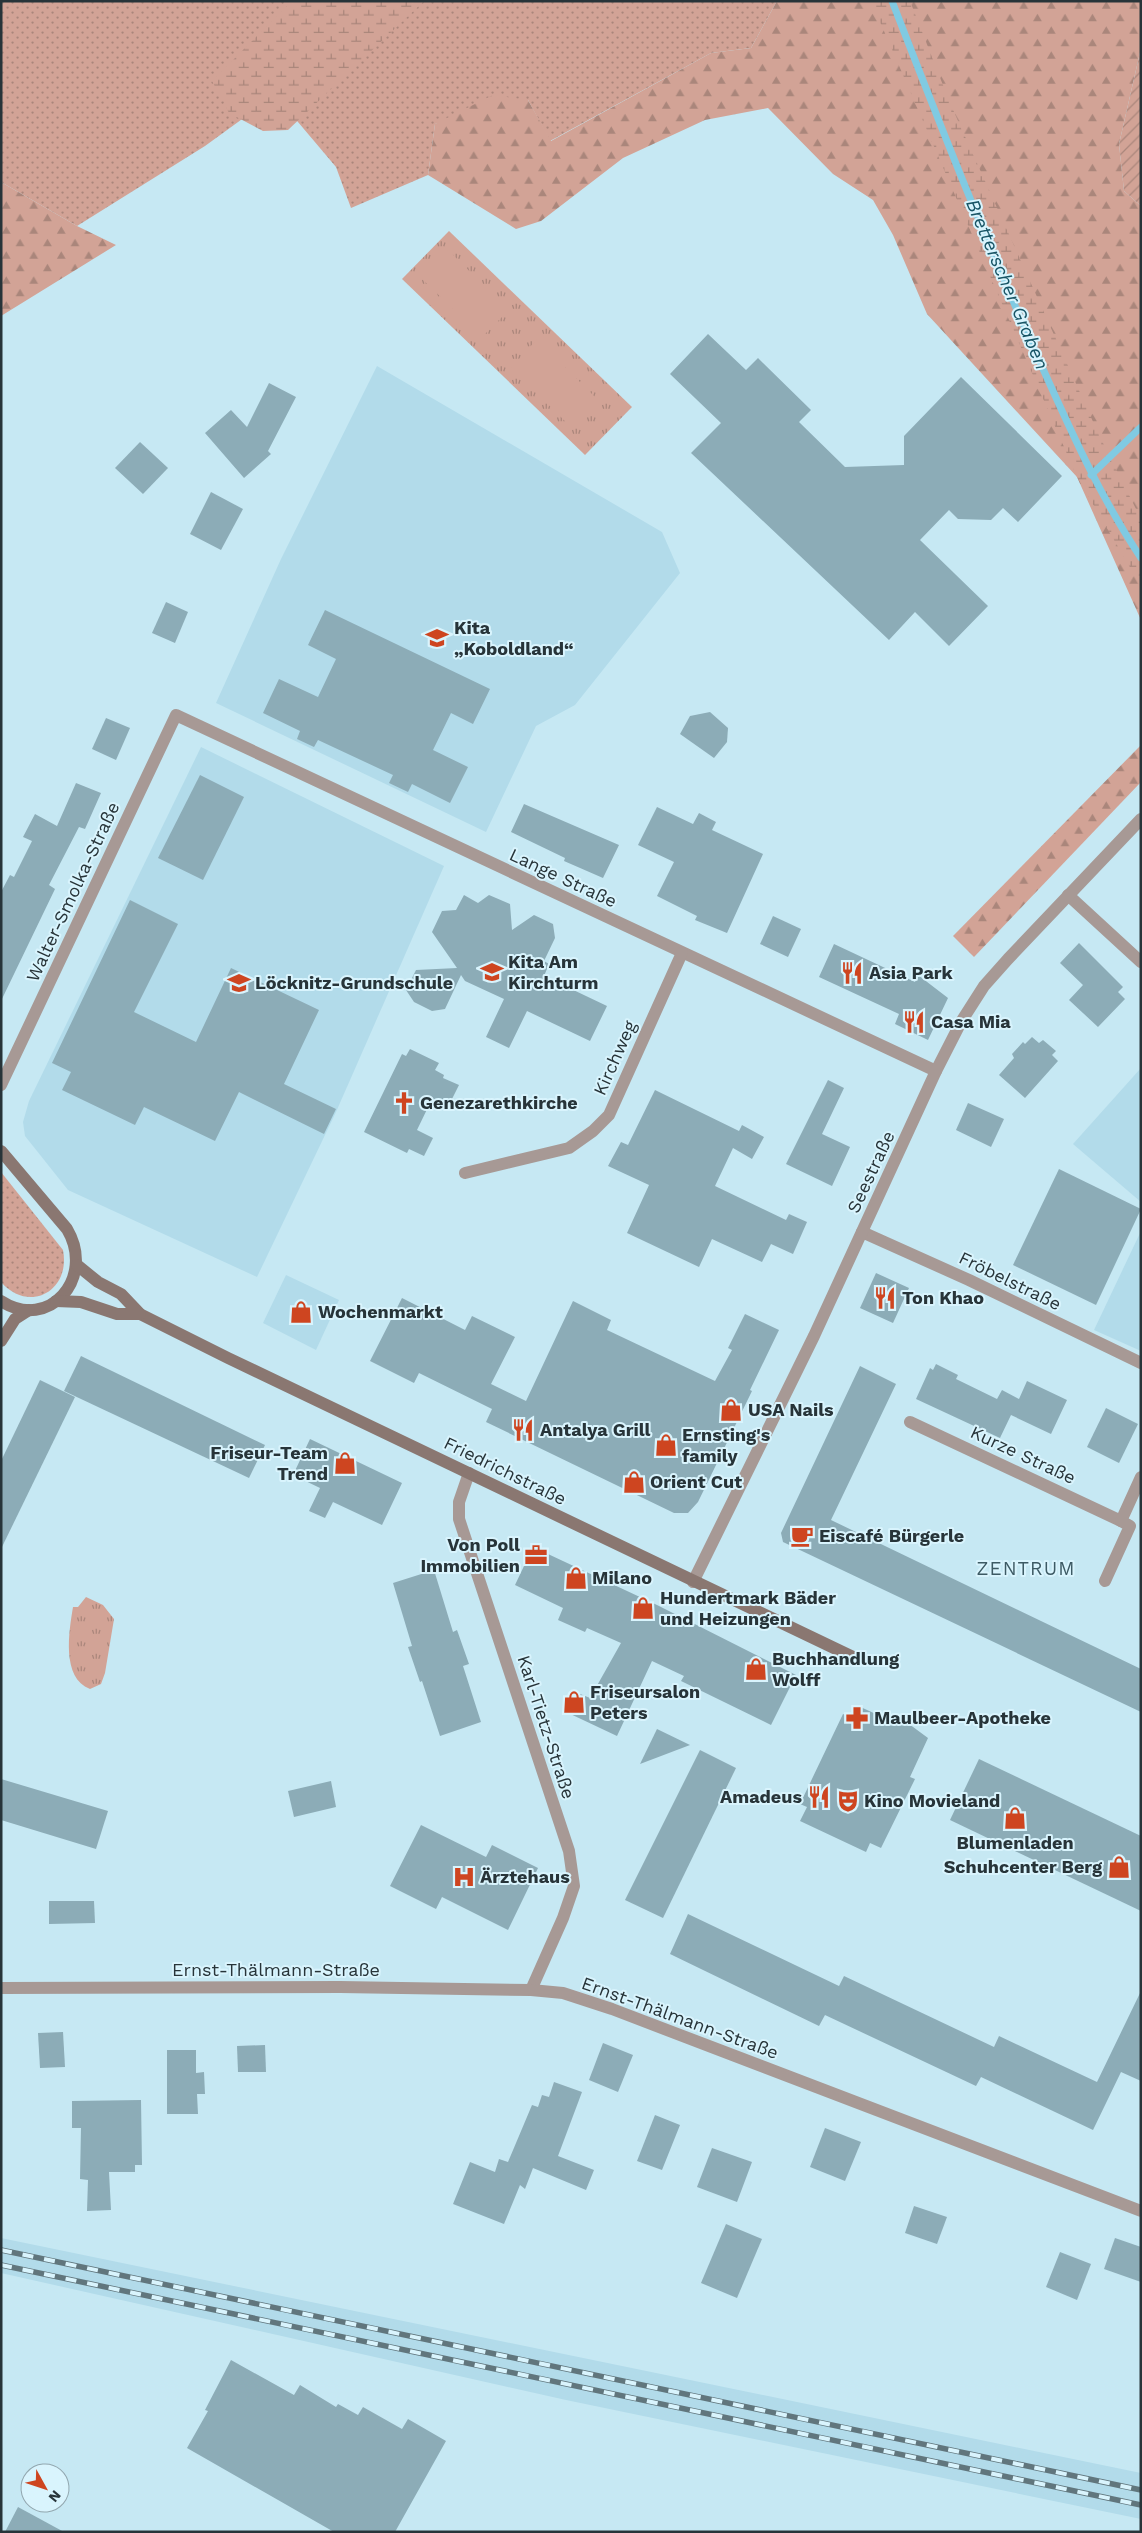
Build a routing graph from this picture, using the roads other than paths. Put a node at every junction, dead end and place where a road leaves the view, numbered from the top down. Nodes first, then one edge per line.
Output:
1 (176, 716) joint
2 (1141, 819) edge
3 (1068, 895) junction
4 (682, 952) junction
5 (1141, 962) edge
6 (936, 1071) junction
7 (1, 1085) edge
8 (1, 1151) edge
9 (465, 1173) dead end
10 (862, 1232) junction
11 (77, 1265) junction
12 (1, 1301) edge
13 (56, 1301) junction
14 (29, 1310) junction
15 (140, 1314) junction
16 (1, 1341) edge
17 (1141, 1363) edge
18 (910, 1422) dead end
19 (469, 1473) junction
20 (1141, 1478) edge
21 (1121, 1521) junction
22 (1104, 1581) dead end
23 (693, 1582) junction
24 (855, 1658) dead end
25 (1, 1988) edge
26 (531, 1990) junction
27 (1141, 2211) edge

1 - 4 street, Lange Straße
1 - 7 street, Walter-Smolka-Straße
2 - 3 street, Seestraße
3 - 5 street
3 - 6 street, Seestraße
4 - 6 street, Lange Straße
4 - 9 street, Kirchweg
6 - 10 street, Seestraße
8 - 11 main road
10 - 17 street, Fröbelstraße
10 - 23 street, Seestraße
11 - 13 main road
11 - 15 main road, Friedrichstraße
12 - 14 main road
13 - 14 main road
13 - 15 main road, Friedrichstraße
14 - 16 main road
15 - 19 main road, Friedrichstraße
18 - 21 street, Kurze Straße
19 - 23 main road, Friedrichstraße
19 - 26 street, Karl-Tietz-Straße
20 - 21 street
21 - 22 street
23 - 24 main road, Friedrichstraße
25 - 26 street, Ernst-Thälmann-Straße
26 - 27 street, Ernst-Thälmann-Straße

